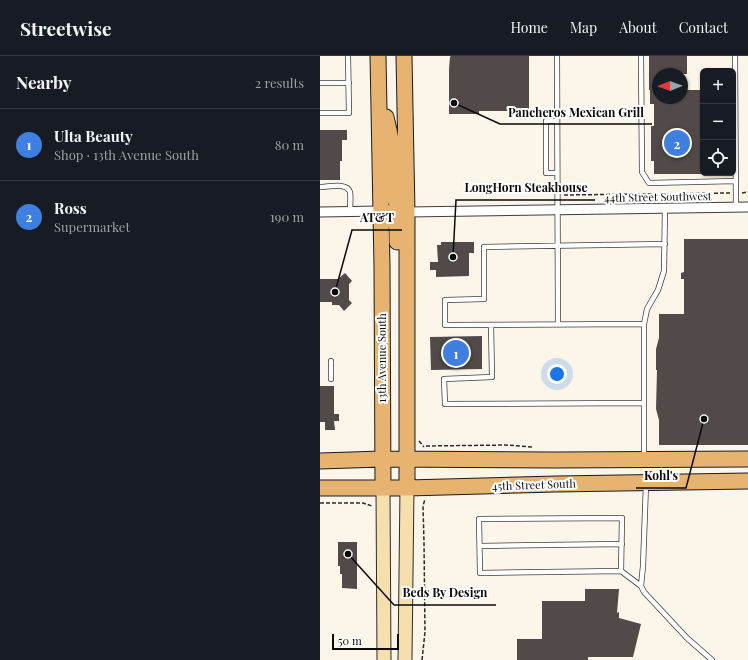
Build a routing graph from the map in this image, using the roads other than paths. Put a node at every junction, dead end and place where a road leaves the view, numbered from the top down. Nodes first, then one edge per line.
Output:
1 (348, 56) edge
2 (378, 56) edge
3 (404, 56) edge
4 (557, 56) edge
5 (641, 56) edge
6 (735, 56) edge
7 (320, 83) edge
8 (348, 83) junction
9 (379, 89) junction
10 (320, 113) edge
11 (557, 121) junction
12 (557, 173) junction
13 (736, 181) junction
14 (320, 187) edge
15 (748, 207) edge
16 (665, 208) junction
17 (736, 208) junction
18 (558, 210) junction
19 (320, 212) edge
20 (350, 212) junction
21 (381, 212) junction
22 (407, 212) junction
23 (664, 244) junction
24 (558, 246) junction
25 (558, 324) junction
26 (644, 324) junction
27 (491, 325) junction
28 (407, 334) junction
29 (331, 361) dead end
30 (331, 379) dead end
31 (644, 403) junction
32 (382, 459) junction
33 (748, 459) edge
34 (406, 460) junction
35 (644, 460) junction
36 (320, 461) edge
37 (748, 465) edge
38 (748, 481) edge
39 (646, 483) junction
40 (518, 485) junction
41 (320, 488) edge
42 (382, 488) junction
43 (407, 488) junction
44 (622, 544) junction
45 (480, 546) junction
46 (622, 571) junction
47 (641, 586) junction
48 (384, 660) edge
49 (405, 660) edge
50 (712, 660) edge

1 - 8 lane
2 - 9 main road, 13th Avenue South
3 - 22 main road
4 - 11 lane
5 - 13 lane
6 - 13 lane
7 - 8 lane
8 - 10 lane
9 - 21 main road, 13th Avenue South
9 - 22 main road
11 - 12 lane
11 - 12 lane
12 - 18 lane
13 - 17 lane
14 - 20 lane
15 - 17 street, 44th Street Southwest
16 - 17 street, 44th Street Southwest
16 - 18 street, 44th Street Southwest
16 - 23 lane
18 - 22 street, 44th Street Southwest
18 - 24 lane
19 - 20 street
20 - 21 street
21 - 28 main road
21 - 32 main road, 13th Avenue South
22 - 28 main road
23 - 24 lane
23 - 26 lane
24 - 25 lane
24 - 27 lane
25 - 26 lane
25 - 27 lane
26 - 31 lane
27 - 31 lane
28 - 34 main road
29 - 30 lane
31 - 35 lane
32 - 34 main road
32 - 36 main road
32 - 42 main road, 13th Avenue South
33 - 35 main road
34 - 35 main road
34 - 43 main road
35 - 40 main road
37 - 39 main road
38 - 39 main road, 45th Street South
39 - 40 main road, 45th Street South
39 - 47 lane
40 - 43 main road, 45th Street South
41 - 42 main road, 45th Street South
42 - 43 main road, 45th Street South
42 - 48 main road, 13th Avenue South
43 - 49 main road
44 - 45 lane
44 - 45 lane
44 - 46 lane
45 - 46 lane
46 - 47 lane
47 - 50 lane

